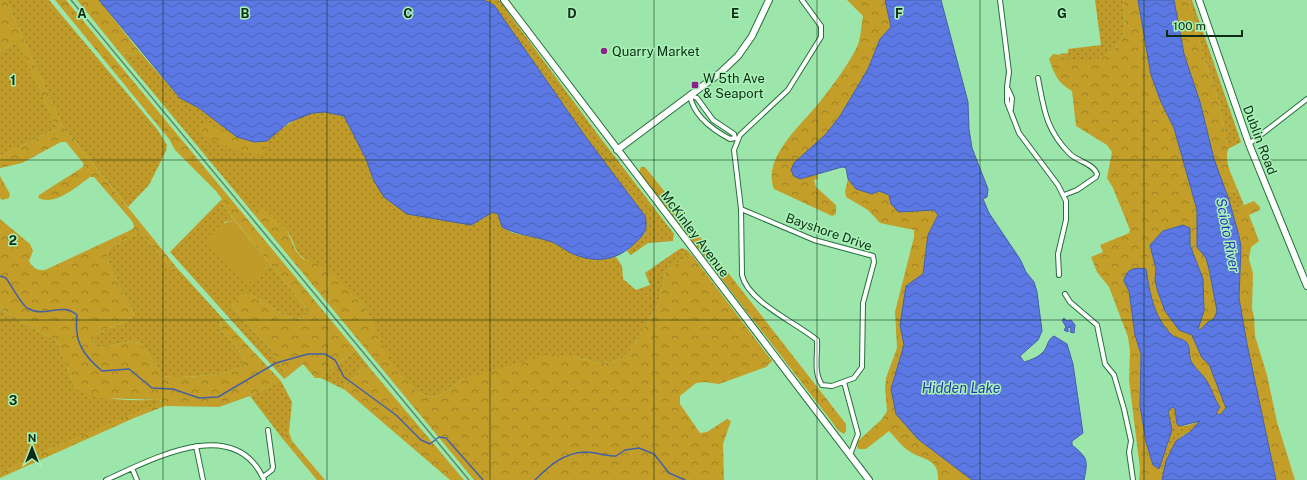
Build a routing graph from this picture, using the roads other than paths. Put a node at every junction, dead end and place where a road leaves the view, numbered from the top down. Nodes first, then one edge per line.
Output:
1 (504, 0) edge
2 (769, 0) edge
3 (802, 0) edge
4 (1000, 0) edge
5 (1199, 0) edge
6 (1038, 78) dead end
7 (690, 95) junction
8 (1307, 99) edge
9 (736, 139) junction
10 (1250, 144) junction
11 (617, 150) junction
12 (1064, 195) junction
13 (741, 209) junction
14 (1059, 275) dead end
15 (1307, 286) edge
16 (1065, 294) dead end
17 (844, 382) junction
18 (268, 430) dead end
19 (196, 446) junction
20 (850, 455) junction
21 (132, 468) junction
22 (263, 479) edge
23 (106, 480) edge
24 (137, 480) edge
25 (203, 480) edge
26 (869, 480) edge
27 (1133, 480) edge

1 - 11 main road, McKinley Avenue
2 - 7 main road
3 - 9 street
4 - 12 street
5 - 10 main road, Dublin Road
6 - 12 street
7 - 9 street
7 - 9 street
7 - 11 main road
8 - 10 street
9 - 13 street
10 - 15 main road, Dublin Road
11 - 20 main road, McKinley Avenue
12 - 14 street
13 - 17 street
13 - 17 street, Bayshore Drive
16 - 27 street
17 - 20 street
18 - 22 street
19 - 21 street
19 - 22 street
19 - 25 street
20 - 26 main road, McKinley Avenue
21 - 23 street
21 - 24 street

